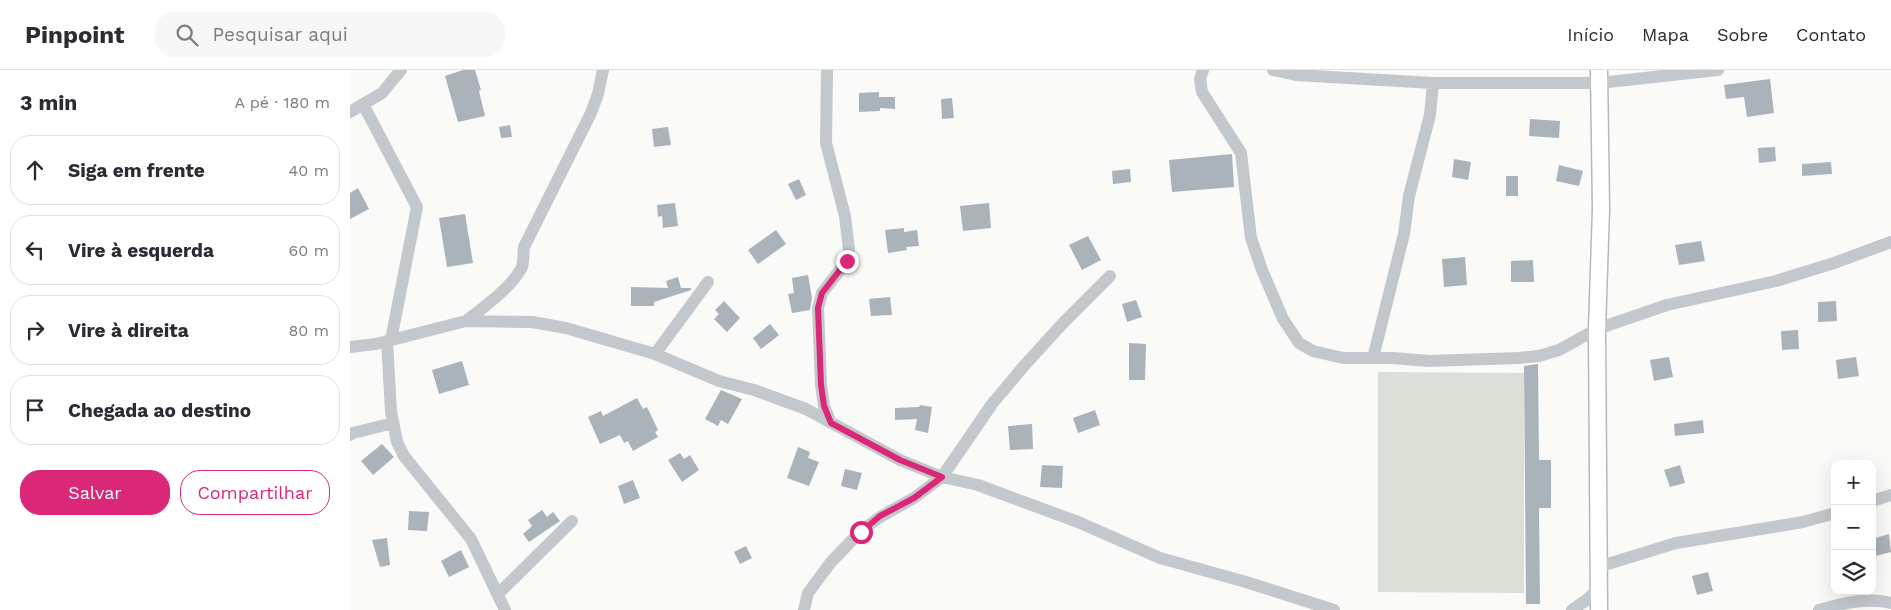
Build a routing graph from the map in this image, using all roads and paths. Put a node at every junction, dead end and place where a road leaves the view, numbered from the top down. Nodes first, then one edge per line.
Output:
1 (401, 70) edge
2 (603, 70) edge
3 (827, 70) edge
4 (1203, 70) edge
5 (1273, 70) edge
6 (1718, 70) edge
7 (1599, 76) edge
8 (1433, 83) junction
9 (363, 104) junction
10 (350, 112) edge
11 (1891, 242) edge
12 (1110, 276) dead end
13 (708, 282) dead end
14 (466, 321) junction
15 (1596, 329) junction
16 (389, 341) junction
17 (350, 347) edge
18 (655, 354) junction
19 (1373, 358) junction
20 (393, 423) junction
21 (831, 423) junction
22 (350, 435) edge
23 (942, 477) junction
24 (1891, 495) edge
25 (1876, 500) edge
26 (1831, 514) edge
27 (572, 522) dead end
28 (1598, 567) junction
29 (1599, 589) junction
30 (498, 594) junction
31 (1891, 602) edge
32 (505, 610) edge
33 (804, 610) edge
34 (1334, 610) edge
35 (1572, 610) edge
36 (1599, 610) edge
37 (1819, 610) edge

1 - 9 street
2 - 14 street
3 - 21 street
4 - 19 street
5 - 8 street
6 - 7 street
7 - 8 street
7 - 15 street
8 - 19 street
9 - 10 street
9 - 16 street
11 - 15 street
12 - 23 street
13 - 18 street
14 - 16 street
14 - 18 street
15 - 19 street
15 - 28 street
16 - 17 street
16 - 20 street
18 - 21 street
20 - 22 street
20 - 30 street
21 - 23 street
23 - 33 street
23 - 34 street
24 - 25 street
26 - 28 street
27 - 30 street
28 - 29 street
29 - 35 street
29 - 36 street
30 - 32 street
31 - 37 street

